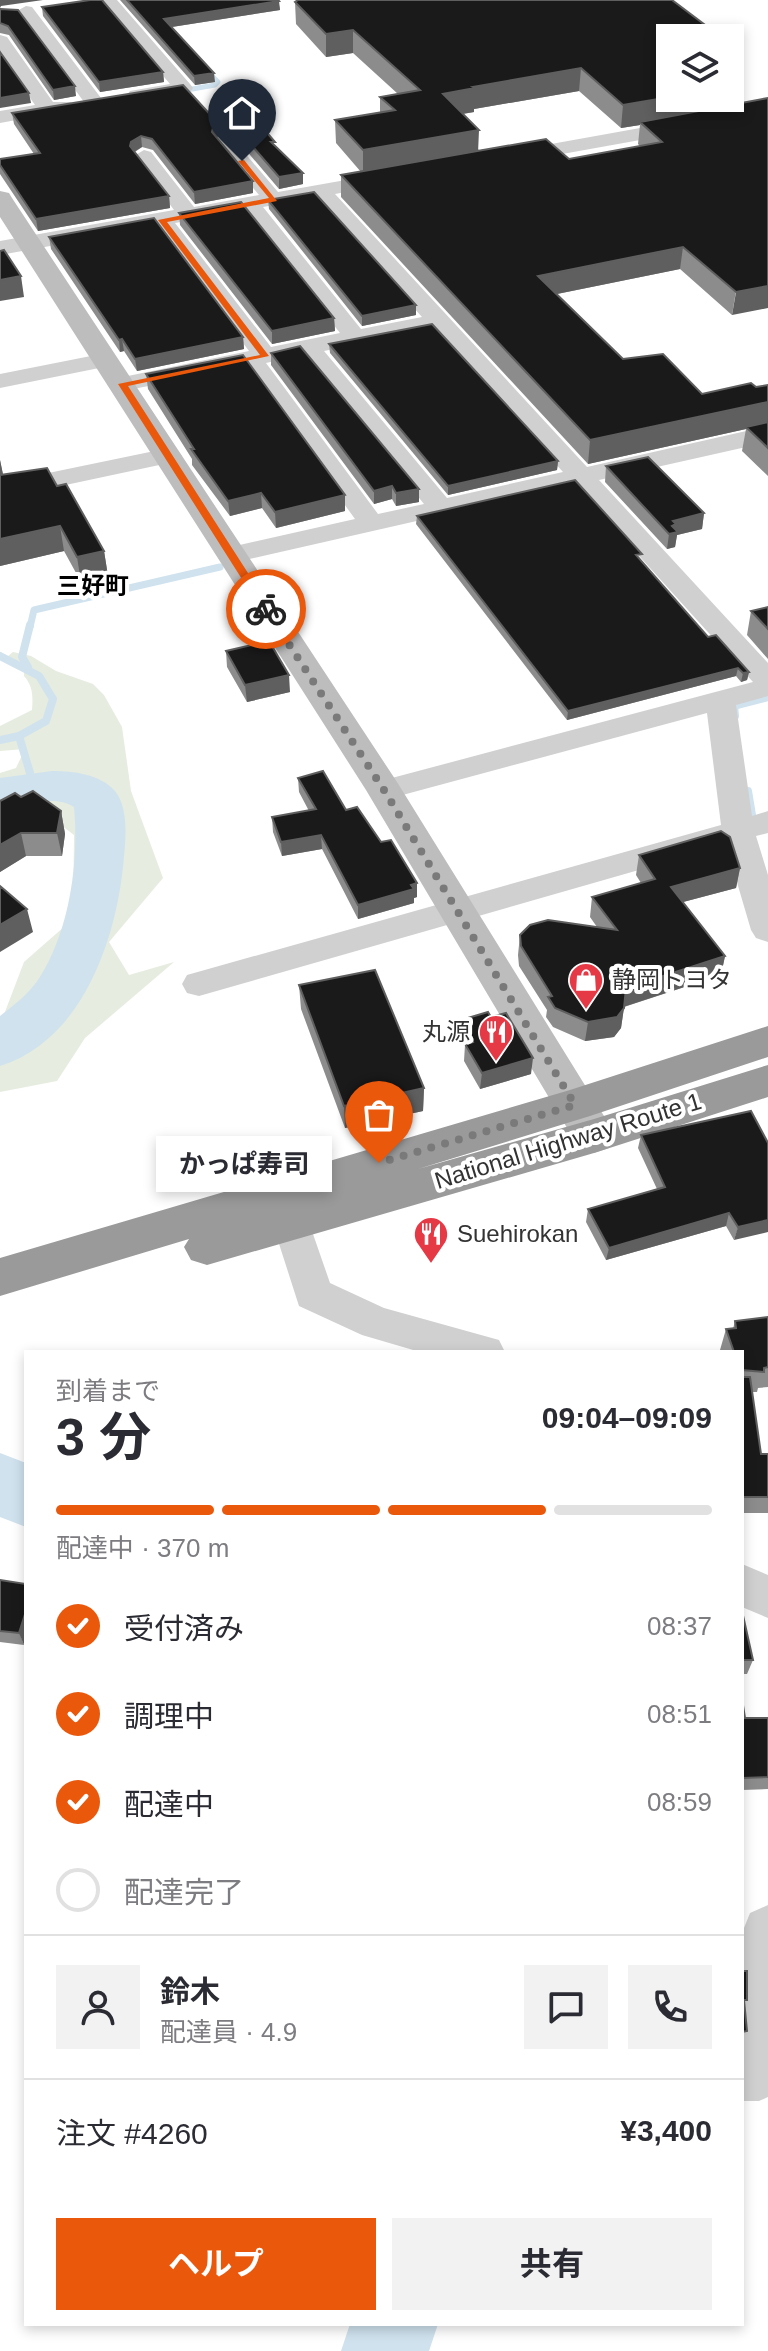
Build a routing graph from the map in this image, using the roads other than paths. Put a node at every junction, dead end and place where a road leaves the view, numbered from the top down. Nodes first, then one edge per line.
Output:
1 (101, 0) edge
2 (2, 14) edge
3 (0, 41) edge
4 (109, 100) junction
5 (48, 109) junction
6 (768, 111) edge
7 (0, 117) edge
8 (225, 142) edge
9 (144, 156) dead end
10 (490, 161) edge
11 (413, 174) edge
12 (320, 191) junction
13 (0, 198) edge
14 (274, 200) junction
15 (249, 204) junction
16 (189, 215) junction
17 (162, 220) junction
18 (15, 245) edge
19 (437, 321) junction
20 (356, 338) junction
21 (309, 348) junction
22 (258, 358) junction
23 (114, 372) junction
24 (0, 381) edge
25 (767, 435) edge
26 (169, 456) junction
27 (580, 479) junction
28 (0, 491) edge
29 (442, 509) junction
30 (372, 524) junction
31 (232, 555) junction
32 (768, 684) edge
33 (720, 701) junction
34 (384, 790) junction
35 (753, 826) edge
36 (458, 911) junction
37 (768, 930) edge
38 (199, 984) dead end
39 (768, 1041) edge
40 (768, 1081) edge
41 (584, 1120) junction
42 (291, 1222) junction
43 (0, 1277) edge
44 (0, 1309) edge
45 (477, 1350) edge
46 (744, 1586) edge
47 (768, 1597) edge
48 (768, 1931) edge
49 (744, 2074) edge

1 - 4 street
2 - 4 street
3 - 5 street
4 - 5 street
5 - 7 street
6 - 10 street
8 - 14 street
9 - 16 street
11 - 12 street
12 - 14 street
12 - 19 street
13 - 18 street
14 - 15 street
15 - 16 street
15 - 20 street
16 - 17 street
17 - 18 street
17 - 22 street
18 - 23 street
19 - 20 street
19 - 27 street
20 - 21 street
21 - 22 street
21 - 29 street
22 - 23 street
22 - 30 street
23 - 24 street
23 - 26 street
25 - 27 street
26 - 28 street
26 - 31 street
27 - 29 street
27 - 32 street
29 - 30 street
30 - 31 street
31 - 34 street
32 - 33 street
33 - 34 street
33 - 35 street
34 - 36 street
35 - 36 street
35 - 37 street
36 - 38 street
36 - 41 street
39 - 41 highway, National Highway Route 1
40 - 41 highway, National Highway Route 1
41 - 42 highway, National Highway Route 1
41 - 43 highway, National Highway Route 1
42 - 44 highway, National Highway Route 1
42 - 45 street
46 - 47 street
48 - 49 street

